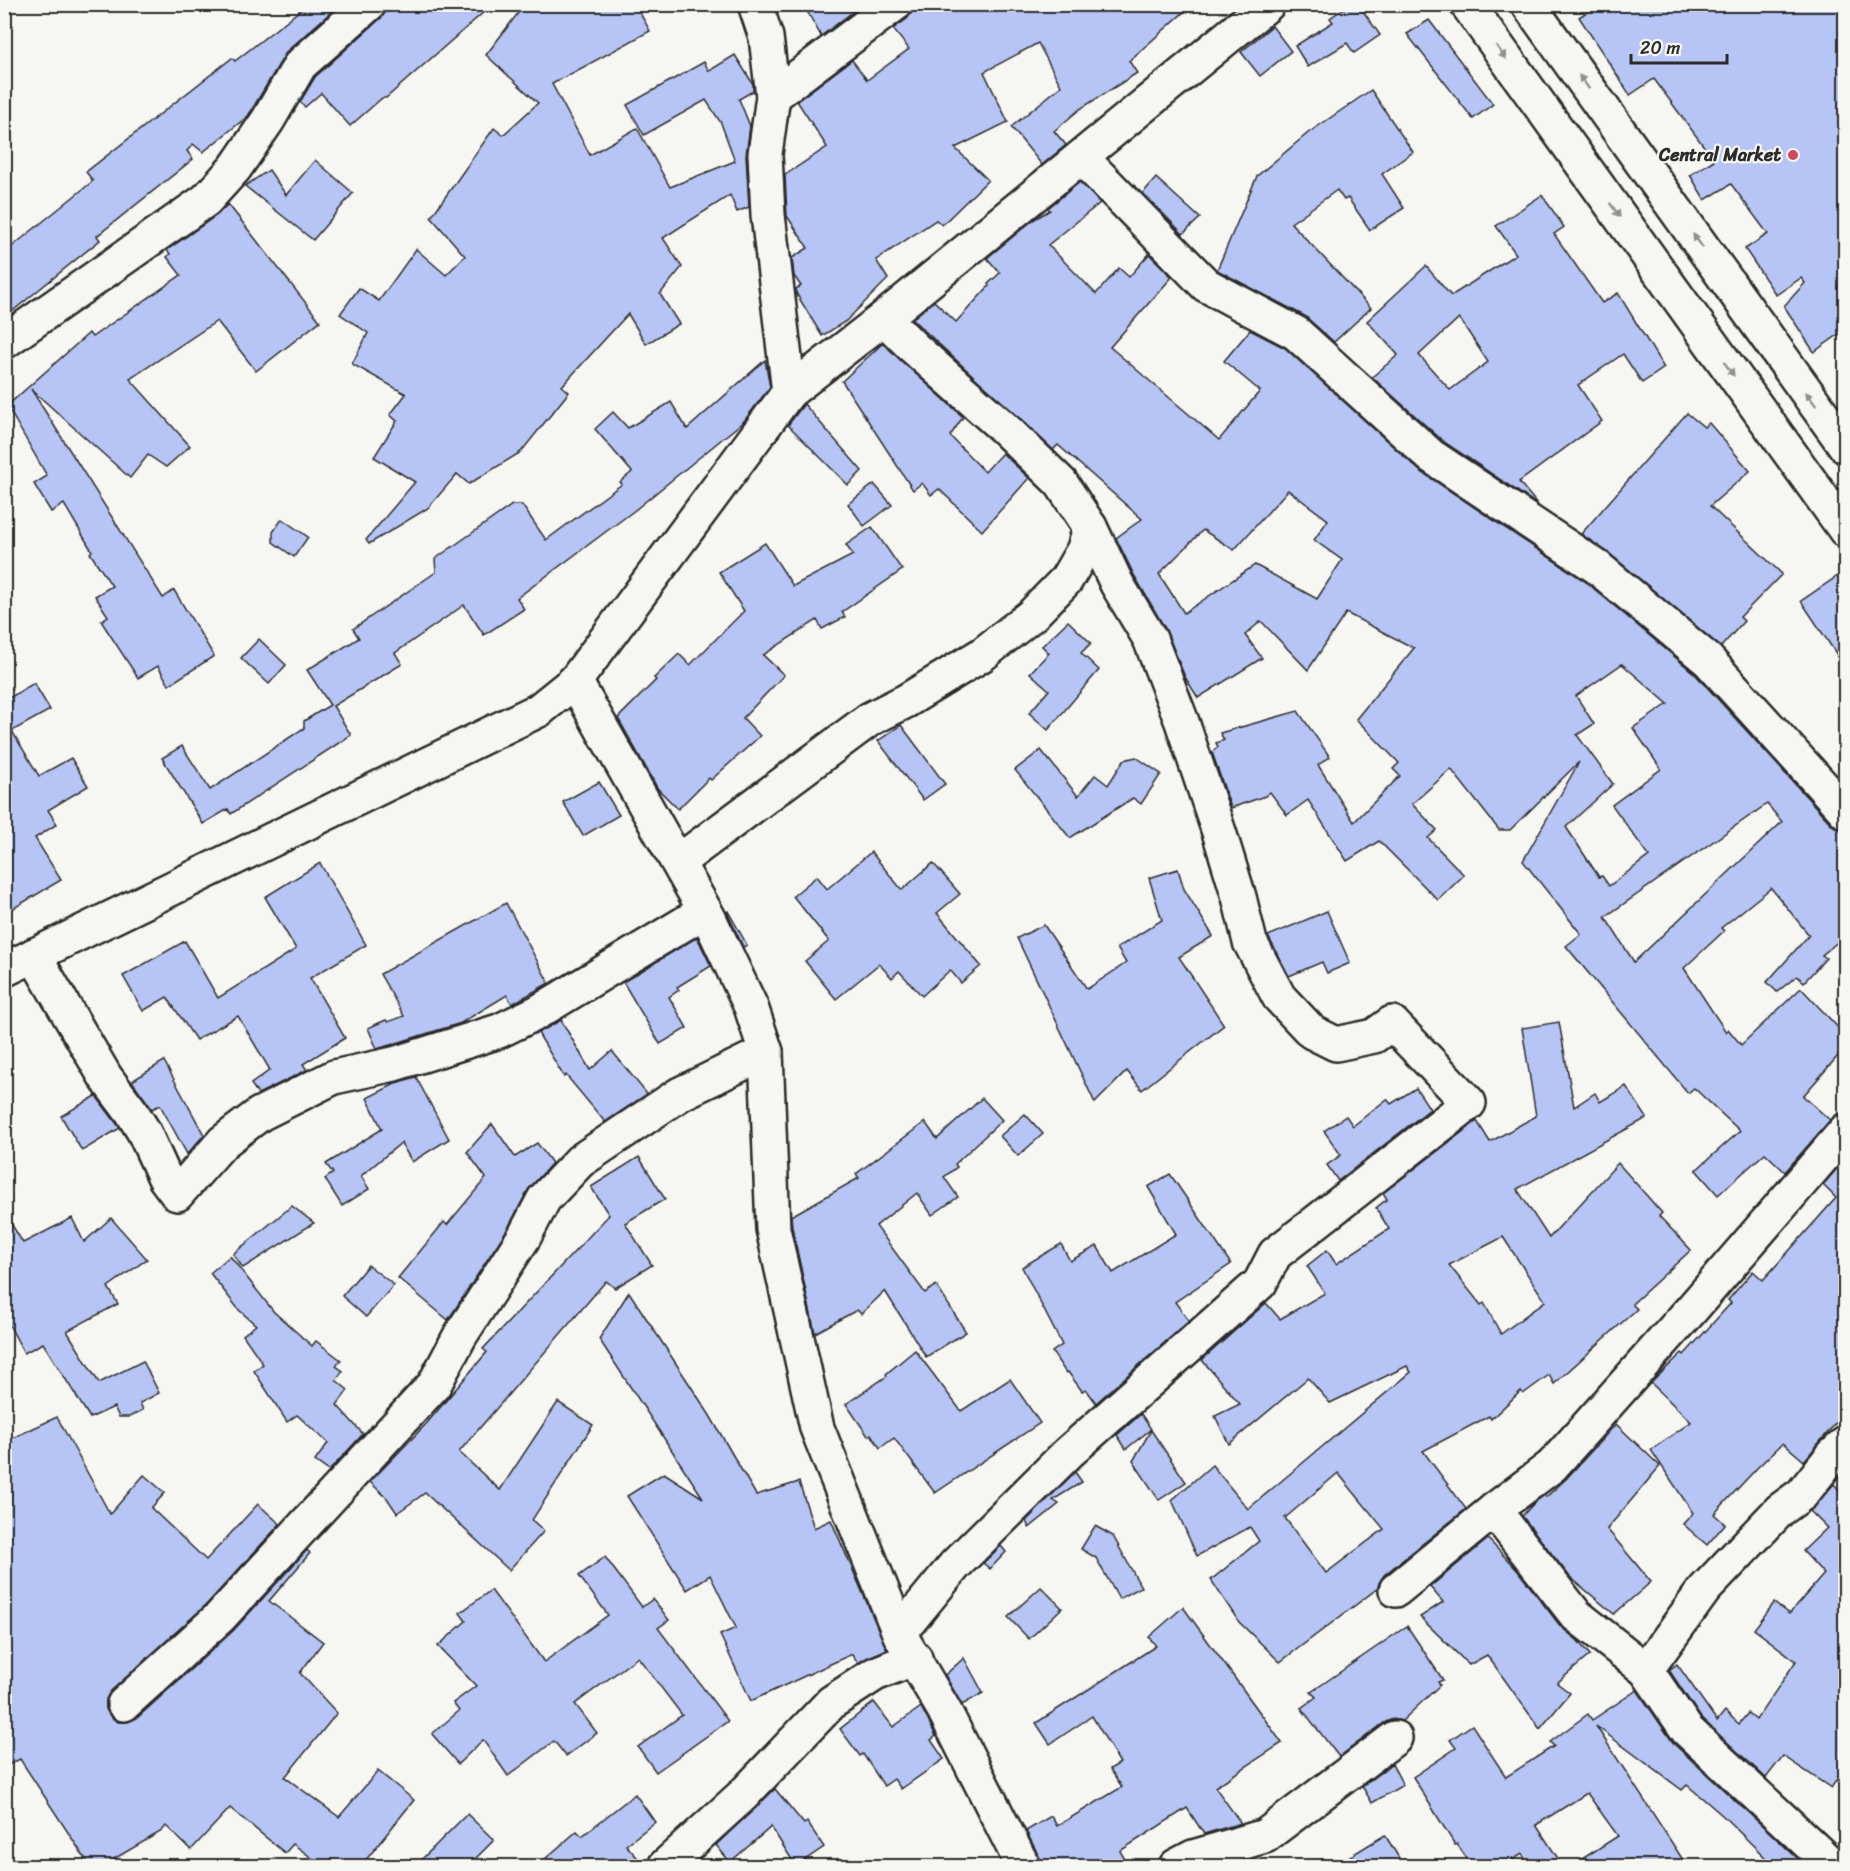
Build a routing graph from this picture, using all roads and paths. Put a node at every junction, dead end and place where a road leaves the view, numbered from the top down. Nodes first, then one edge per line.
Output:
1 (369, 4) edge
2 (755, 4) edge
3 (895, 4) edge
4 (1268, 4) edge
5 (1467, 4) edge
6 (1528, 4) edge
7 (773, 96) junction
8 (1081, 157) junction
9 (884, 318) junction
10 (4, 342) edge
11 (789, 392) junction
12 (1845, 447) edge
13 (1090, 528) junction
14 (1845, 531) edge
15 (575, 681) junction
16 (1845, 812) edge
17 (678, 862) junction
18 (705, 911) junction
19 (34, 955) junction
20 (4, 970) edge
21 (766, 1053) junction
22 (1845, 1130) edge
23 (1845, 1443) edge
24 (1494, 1510) junction
25 (1396, 1590) dead end
26 (907, 1645) junction
27 (1646, 1670) junction
28 (124, 1704) dead end
29 (1395, 1738) dead end
30 (665, 1866) edge
31 (1023, 1866) edge
32 (1176, 1866) edge
33 (1833, 1866) edge

1 - 10 street
2 - 7 street
3 - 7 street
4 - 8 street
5 -> 14 street
12 -> 6 street
7 - 11 street
8 - 9 street
8 - 16 street
9 - 11 street
9 - 13 street
11 - 15 street
13 - 17 street
13 - 26 street
15 - 17 street
15 - 19 street
17 - 18 street
18 - 19 street
18 - 21 street
19 - 20 street
21 - 26 street
21 - 28 street
22 - 24 street
23 - 27 street
24 - 25 street
24 - 27 street
26 - 30 street
26 - 31 street
27 - 33 street
29 - 32 street

